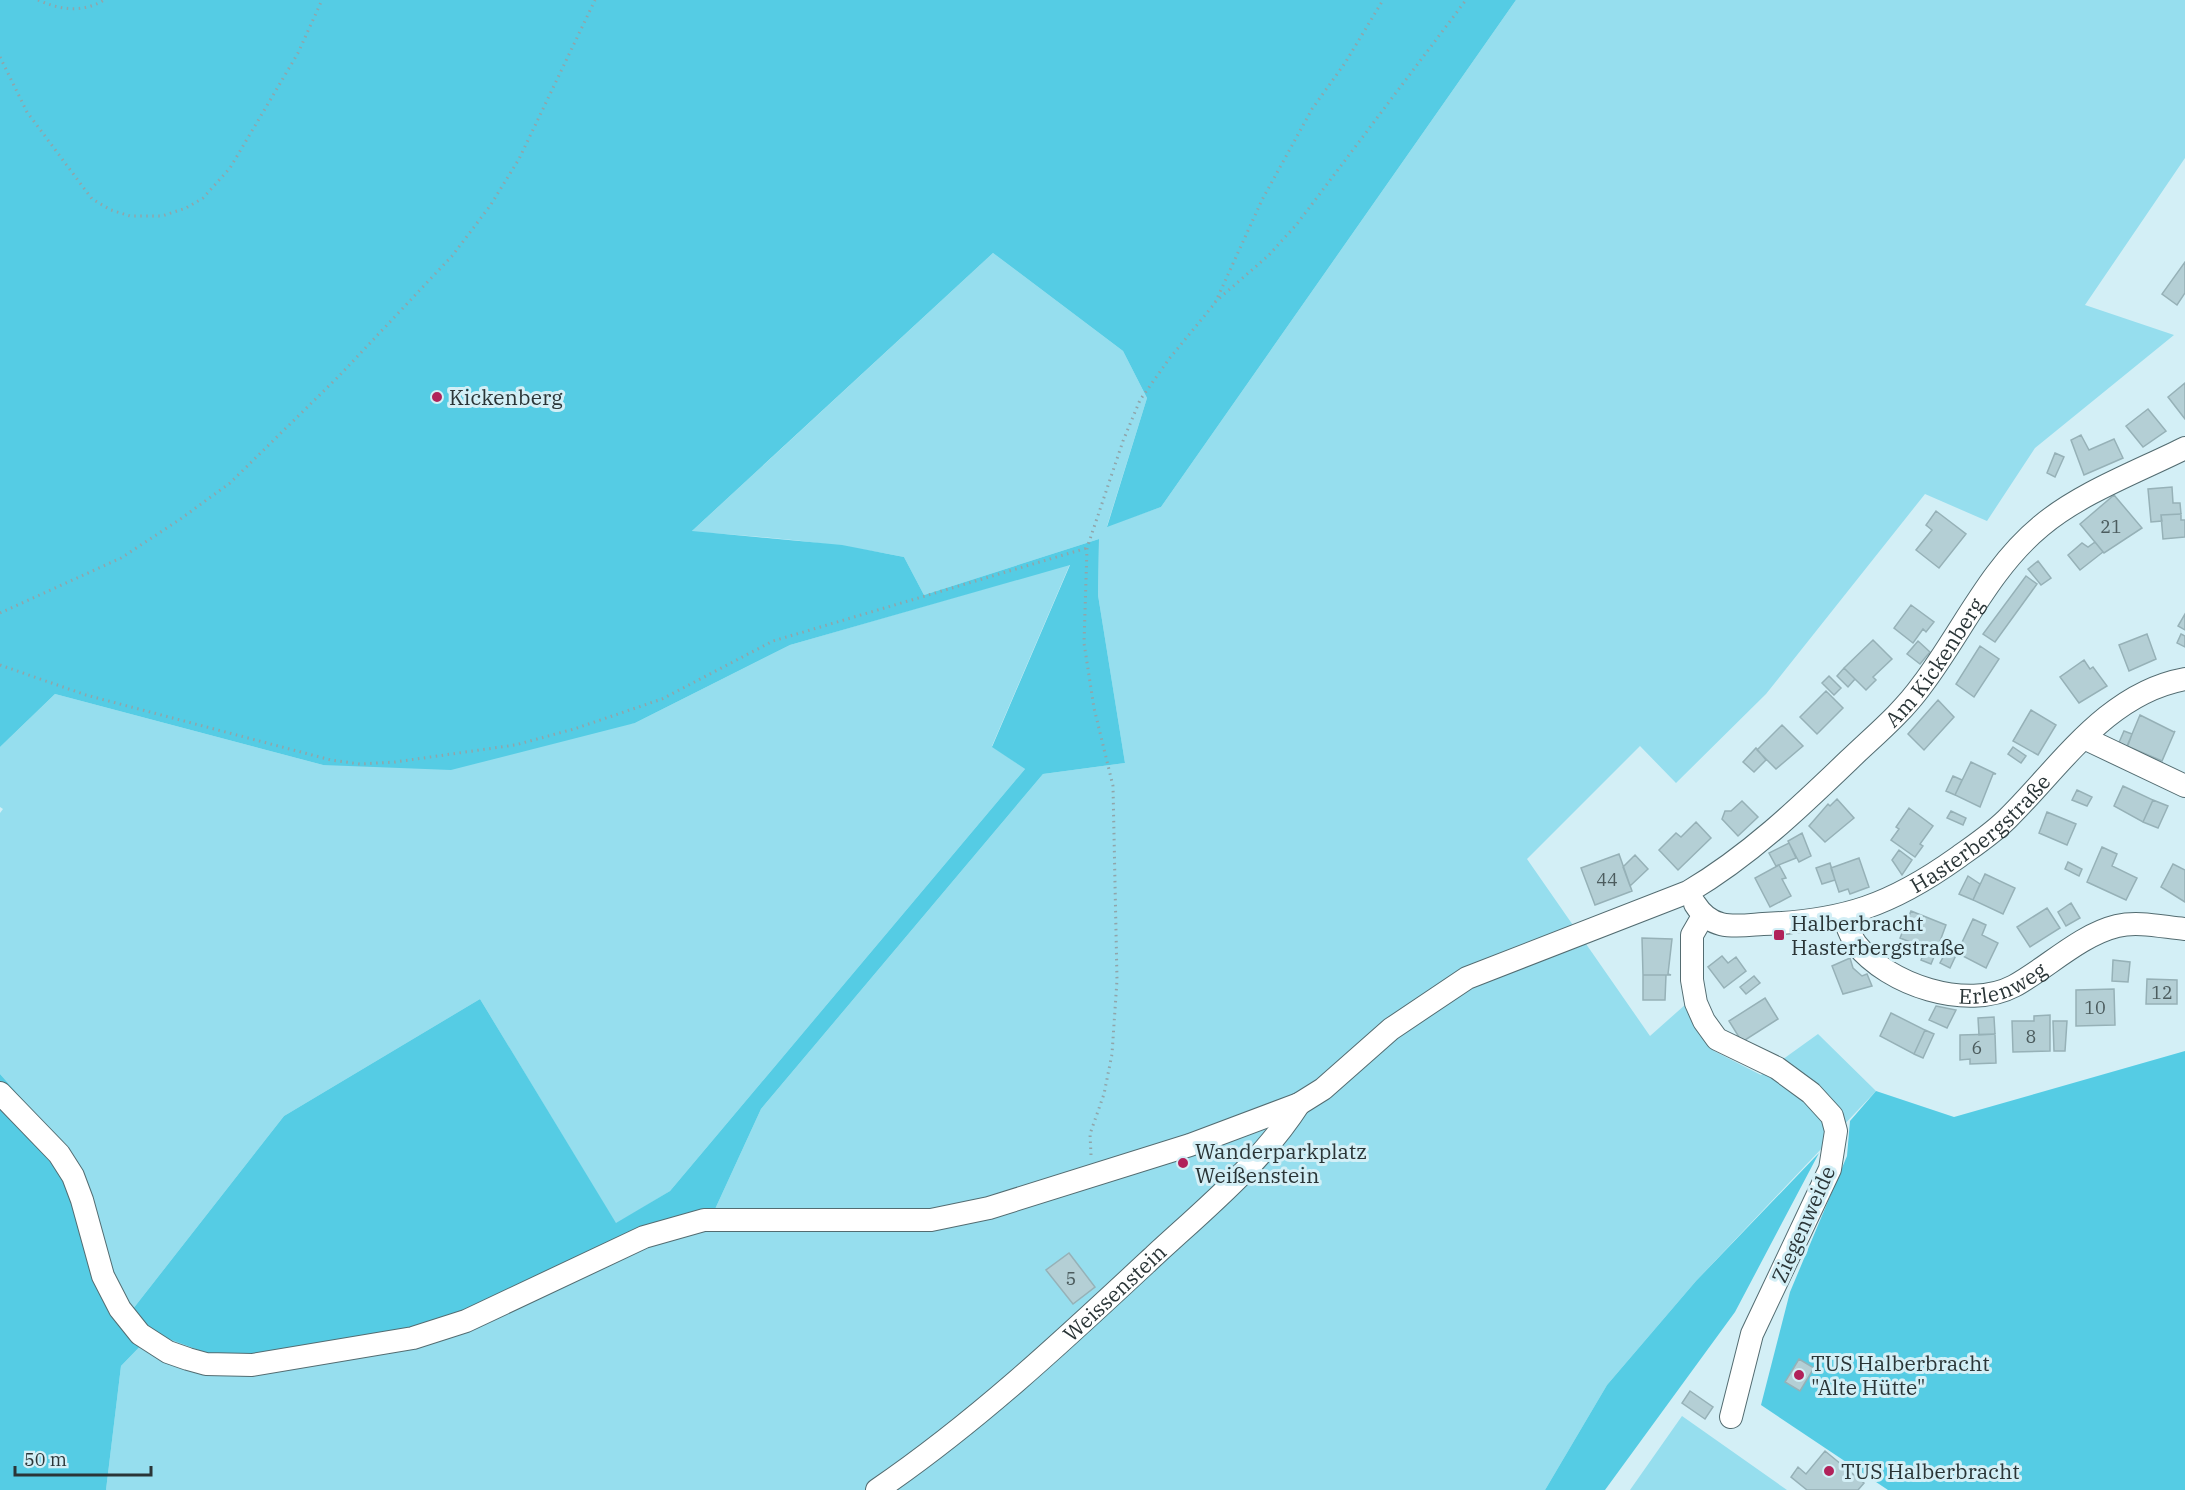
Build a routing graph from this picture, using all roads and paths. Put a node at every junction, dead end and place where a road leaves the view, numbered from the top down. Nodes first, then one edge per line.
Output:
1 (38, 0) edge
2 (104, 0) edge
3 (322, 0) edge
4 (596, 0) edge
5 (1383, 0) edge
6 (1466, 0) edge
7 (0, 57) edge
8 (1215, 303) junction
9 (2185, 448) edge
10 (1087, 548) junction
11 (0, 614) edge
12 (0, 665) edge
13 (2185, 679) edge
14 (2084, 738) junction
15 (2185, 786) edge
16 (1688, 892) junction
17 (1842, 915) junction
18 (1703, 916) junction
19 (2185, 929) edge
20 (0, 1094) edge
21 (1299, 1104) junction
22 (1096, 1175) junction
23 (1731, 1417) dead end
24 (914, 1464) junction
25 (877, 1490) edge
26 (910, 1490) edge

1 - 2 path
3 - 7 path
4 - 11 path
5 - 8 path
6 - 8 path
8 - 10 path
9 - 16 street, Am Kickenberg
10 - 12 path
10 - 22 path
13 - 14 street, Hasterbergstraße
14 - 15 street
14 - 17 street, Hasterbergstraße
16 - 18 street
16 - 21 street, Am Kickenberg
17 - 18 street, Hasterbergstraße
17 - 19 street, Erlenweg
18 - 23 street, Ziegenweide
20 - 22 street
21 - 22 street
21 - 24 street, Weissenstein
24 - 25 street, Weissenstein
24 - 26 street

